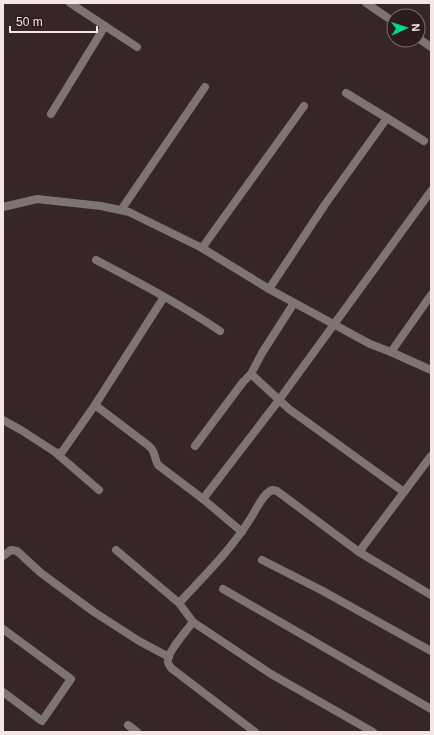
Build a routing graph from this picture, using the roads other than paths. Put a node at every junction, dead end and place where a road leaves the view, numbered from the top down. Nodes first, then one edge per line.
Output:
1 (70, 3) edge
2 (366, 3) edge
3 (386, 17) edge
4 (105, 26) junction
5 (137, 47) dead end
6 (205, 87) dead end
7 (346, 93) dead end
8 (304, 106) dead end
9 (51, 114) dead end
10 (387, 118) junction
11 (424, 141) dead end
12 (431, 191) edge
13 (3, 207) edge
14 (121, 210) junction
15 (202, 248) junction
16 (96, 260) dead end
17 (269, 289) junction
18 (431, 295) edge
19 (164, 296) junction
20 (294, 302) junction
21 (335, 325) junction
22 (220, 331) dead end
23 (391, 352) junction
24 (431, 370) edge
25 (252, 374) junction
26 (279, 400) junction
27 (94, 405) junction
28 (3, 420) edge
29 (195, 446) dead end
30 (56, 453) junction
31 (431, 456) edge
32 (99, 490) dead end
33 (404, 492) junction
34 (204, 499) junction
35 (242, 532) junction
36 (116, 550) dead end
37 (359, 552) junction
38 (3, 556) edge
39 (262, 560) dead end
40 (223, 589) dead end
41 (431, 595) edge
42 (179, 603) junction
43 (194, 622) junction
44 (3, 629) edge
45 (431, 652) edge
46 (169, 657) junction
47 (3, 692) edge
48 (431, 709) edge
49 (128, 725) dead end
50 (137, 732) edge
51 (255, 732) edge
52 (373, 732) edge

1 - 4 street
2 - 3 street
4 - 5 street
4 - 9 street
6 - 14 street
7 - 10 street
8 - 15 street
10 - 11 street
10 - 17 street
12 - 21 street
13 - 14 street
14 - 15 street
15 - 17 street
16 - 19 street
17 - 20 street
18 - 23 street
19 - 22 street
19 - 27 street
20 - 21 street
20 - 25 street
21 - 23 street
21 - 26 street
23 - 24 street
25 - 26 street
25 - 29 street
26 - 33 street
26 - 34 street
27 - 30 street
27 - 34 street
28 - 30 street
30 - 32 street
31 - 33 street
33 - 37 street
34 - 35 street
35 - 37 street
35 - 42 street
36 - 42 street
37 - 41 street
38 - 46 street
39 - 45 street
40 - 48 street
42 - 43 street
43 - 46 street
43 - 52 street
44 - 47 street
46 - 51 street
49 - 50 street

